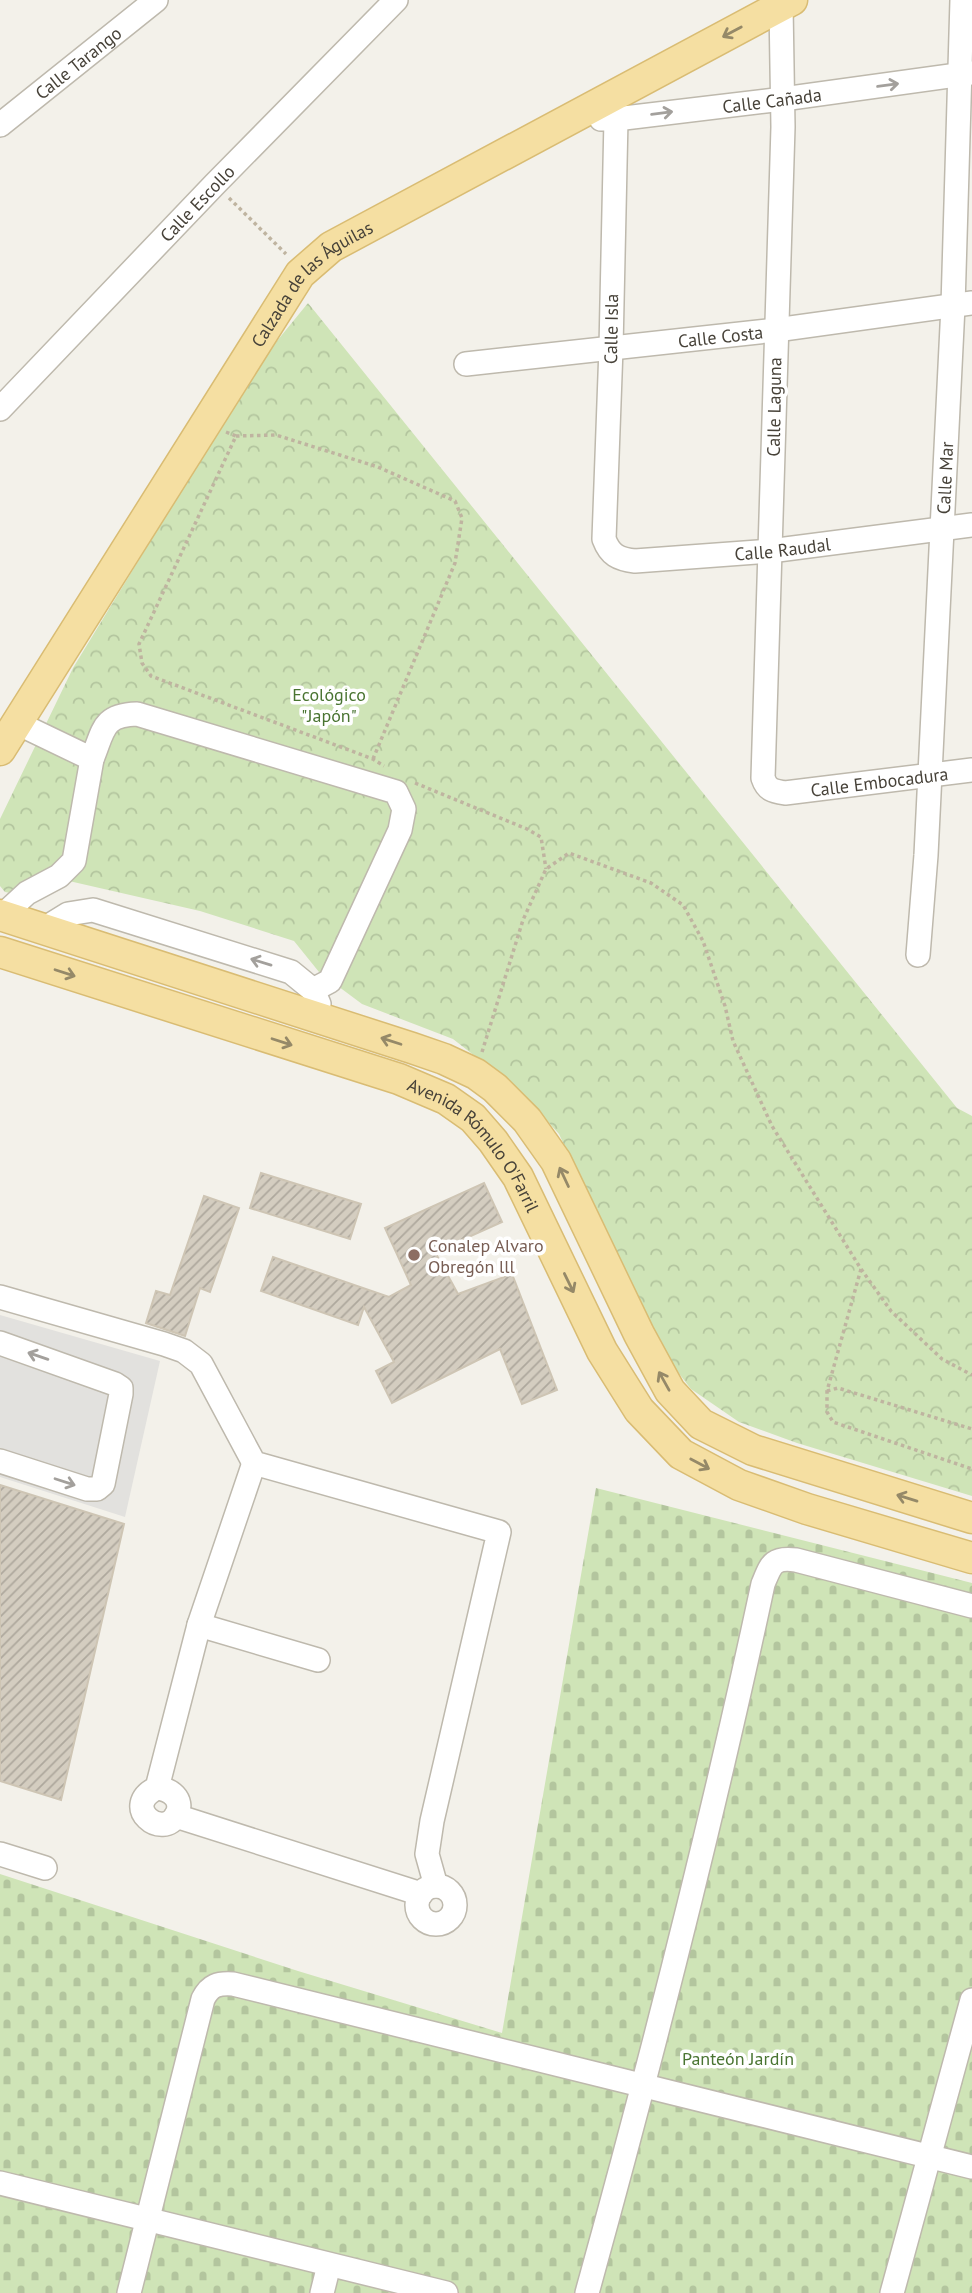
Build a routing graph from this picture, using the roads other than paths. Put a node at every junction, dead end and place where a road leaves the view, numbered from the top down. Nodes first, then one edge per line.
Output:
1 (156, 0) edge
2 (396, 0) edge
3 (962, 0) edge
4 (787, 3) edge
5 (966, 74) edge
6 (783, 99) junction
7 (570, 118) junction
8 (616, 119) junction
9 (0, 125) edge
10 (963, 304) edge
11 (776, 331) junction
12 (611, 348) junction
13 (466, 365) dead end
14 (0, 409) edge
15 (972, 525) edge
16 (941, 529) junction
17 (604, 539) joint
18 (771, 551) junction
19 (17, 723) junction
20 (0, 750) edge
21 (92, 759) junction
22 (972, 770) edge
23 (929, 775) junction
24 (785, 793) joint
25 (16, 921) edge
26 (4, 953) edge
27 (918, 955) dead end
28 (313, 990) junction
29 (325, 1020) junction
30 (0, 1297) edge
31 (0, 1343) edge
32 (0, 1461) edge
33 (254, 1463) junction
34 (972, 1518) edge
35 (972, 1558) edge
36 (972, 1606) edge
37 (198, 1625) junction
38 (318, 1660) dead end
39 (0, 1854) edge
40 (45, 1868) dead end
41 (972, 2000) edge
42 (645, 2085) junction
43 (928, 2155) junction
44 (972, 2167) edge
45 (0, 2183) edge
46 (148, 2218) junction
47 (329, 2265) junction
48 (129, 2293) edge
49 (322, 2293) edge
50 (446, 2293) edge
51 (587, 2293) edge
52 (892, 2293) edge

1 - 9 street, Calle Tarango
2 - 14 street, Calle Escollo
3 - 5 street, Calle Mar
4 - 6 street, Calle Laguna
4 -> 7 main road, Calzada de las Águilas
6 -> 5 street, Calle Cañada
5 - 10 street, Calle Mar
8 -> 6 street, Calle Cañada
6 - 11 street, Calle Laguna
7 - 8 street, Calle Cañada
7 - 19 main road, Calzada de las Águilas
8 - 12 street, Calle Isla
10 - 11 street, Calle Costa
10 - 16 street, Calle Mar
11 - 12 street, Calle Costa
11 - 18 street, Calle Laguna
12 - 13 street, Calle Costa
12 - 17 street, Calle Isla
15 - 16 street, Calle Raudal
16 - 18 street, Calle Raudal
16 - 23 street, Calle Mar
17 - 18 street, Calle Raudal
18 - 24 street, Calle Laguna
19 - 20 main road, Calzada de las Águilas
19 - 21 street
21 - 25 street
21 - 28 street
22 - 23 street, Calle Embocadura
23 - 24 street, Calle Embocadura
23 - 27 street, Calle Mar
25 - 26 main road
28 -> 25 street
25 - 29 main road
26 -> 35 main road, Avenida Rómulo O'Farril
28 - 29 street
34 -> 29 main road
30 - 33 street
32 -> 31 street
33 - 37 street
33 - 37 street
36 - 42 street
37 - 38 street
39 - 40 street
41 - 43 street
42 - 43 street
42 - 46 street
42 - 51 street
43 - 44 street
43 - 52 street
45 - 46 street
46 - 47 street
46 - 48 street
47 - 49 street
47 - 50 street

